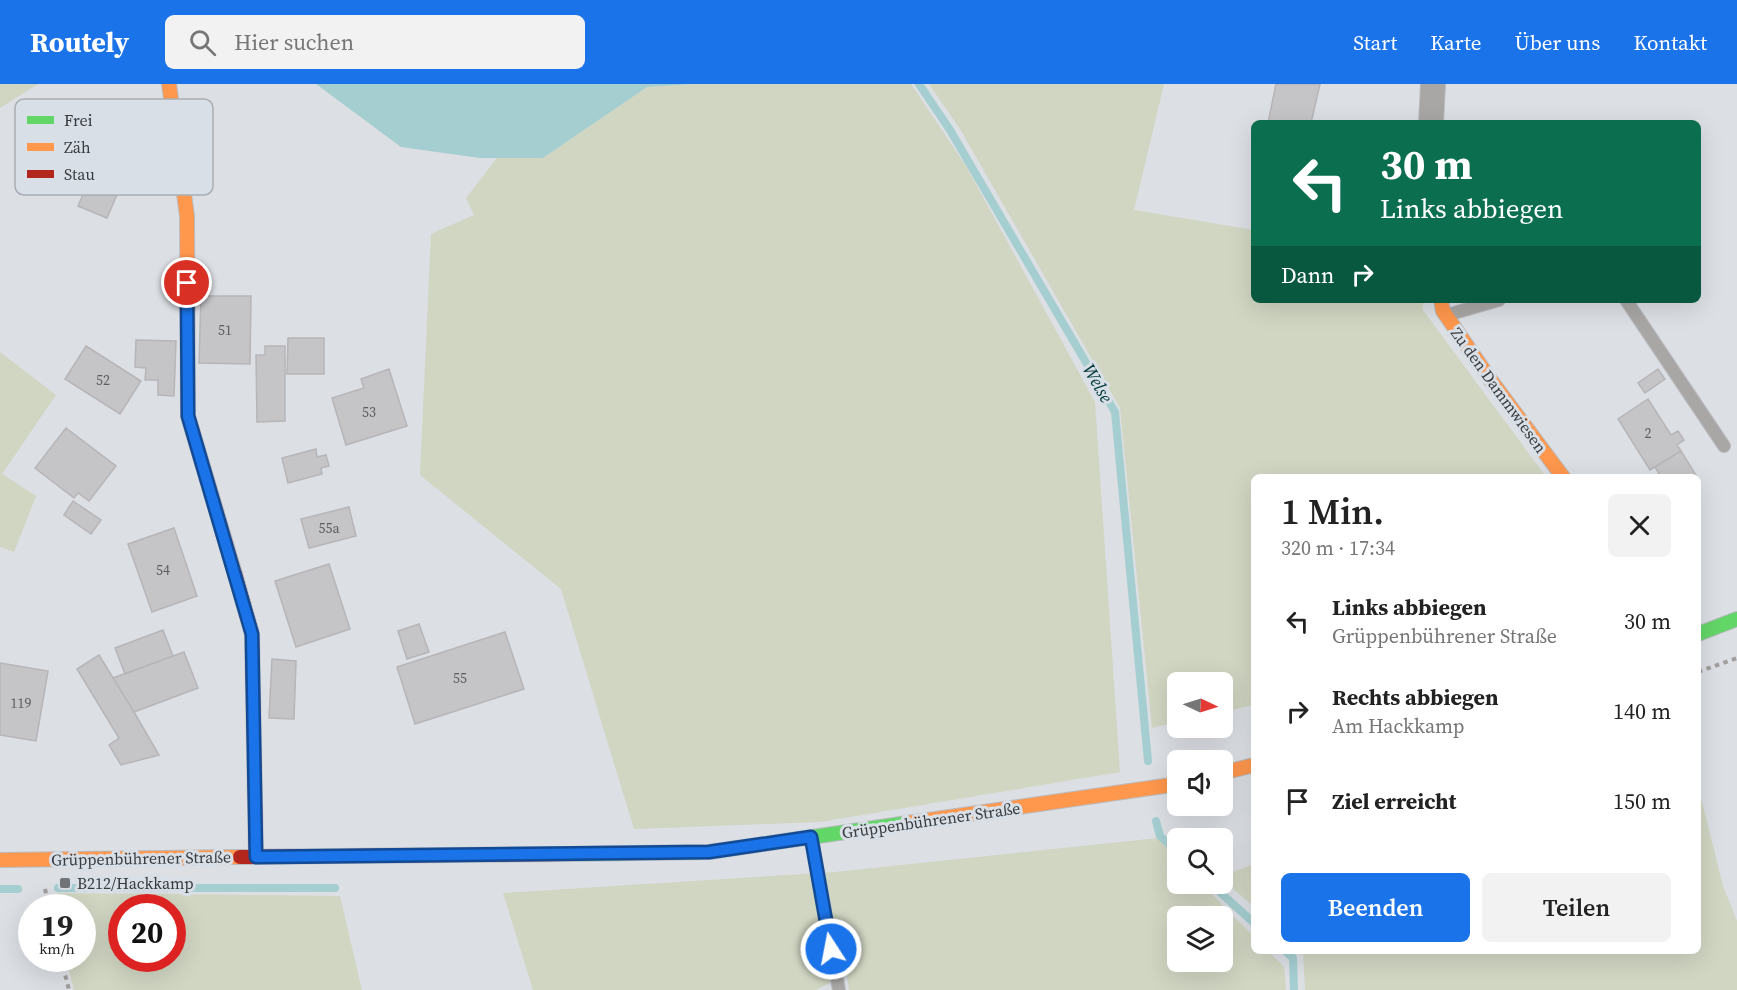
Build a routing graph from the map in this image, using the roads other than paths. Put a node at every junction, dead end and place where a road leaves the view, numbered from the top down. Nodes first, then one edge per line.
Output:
1 (169, 84) edge
2 (1433, 84) edge
3 (172, 99) edge
4 (1431, 120) edge
5 (184, 195) edge
6 (1442, 303) edge
7 (1489, 303) edge
8 (1628, 303) edge
9 (1446, 316) junction
10 (1724, 446) dead end
11 (1561, 474) edge
12 (1737, 619) edge
13 (1701, 633) edge
14 (1251, 766) edge
15 (1233, 770) edge
16 (1167, 786) edge
17 (811, 837) junction
18 (256, 857) junction
19 (0, 860) edge
20 (838, 990) edge

1 - 3 main road
2 - 4 street
5 - 18 main road
6 - 9 main road, Zu den Dammwiesen
7 - 9 lane
8 - 10 lane
9 - 11 main road, Zu den Dammwiesen
12 - 13 main road
14 - 15 main road
16 - 17 main road, Grüppenbührener Straße
17 - 18 main road, Grüppenbührener Straße
17 - 20 lane
18 - 19 main road, Grüppenbührener Straße

